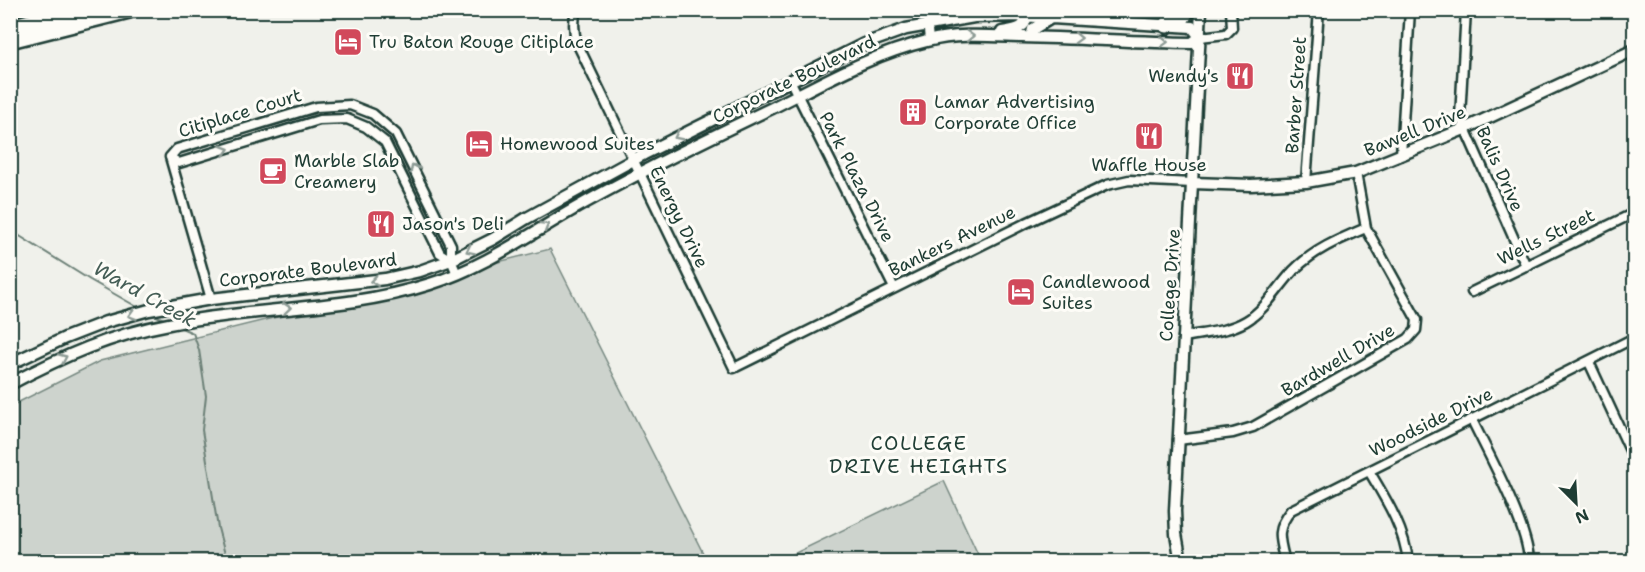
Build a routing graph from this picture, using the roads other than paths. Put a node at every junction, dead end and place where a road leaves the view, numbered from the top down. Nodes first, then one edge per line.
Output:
1 (77, 10) edge
2 (129, 10) edge
3 (926, 10) edge
4 (1187, 10) edge
5 (1201, 10) edge
6 (1231, 10) edge
7 (1319, 10) edge
8 (1410, 10) edge
9 (1466, 10) edge
10 (576, 11) edge
11 (1026, 17) junction
12 (1051, 18) junction
13 (1167, 18) edge
14 (1108, 21) junction
15 (928, 23) junction
16 (10, 27) edge
17 (906, 29) junction
18 (991, 36) junction
19 (1031, 37) junction
20 (1200, 37) junction
21 (1100, 39) junction
22 (10, 40) edge
23 (929, 40) junction
24 (894, 50) junction
25 (1635, 50) edge
26 (790, 80) junction
27 (797, 95) junction
28 (322, 106) junction
29 (726, 112) junction
30 (324, 120) junction
31 (382, 121) junction
32 (1464, 129) junction
33 (245, 130) junction
34 (374, 132) junction
35 (719, 134) junction
36 (249, 143) junction
37 (1401, 155) junction
38 (170, 157) junction
39 (633, 159) junction
40 (640, 173) junction
41 (1356, 173) junction
42 (1306, 182) junction
43 (1193, 183) junction
44 (423, 186) junction
45 (410, 192) junction
46 (1635, 213) edge
47 (1366, 228) junction
48 (450, 260) junction
49 (1526, 266) junction
50 (457, 274) junction
51 (894, 288) junction
52 (1472, 292) dead end
53 (211, 299) junction
54 (1183, 337) junction
55 (1635, 338) edge
56 (1589, 362) junction
57 (10, 364) edge
58 (734, 368) joint
59 (10, 384) edge
60 (1472, 420) junction
61 (1178, 440) junction
62 (1635, 459) edge
63 (1368, 471) junction
64 (1181, 561) edge
65 (1285, 561) edge
66 (1408, 561) edge
67 (1529, 561) edge

1 - 16 highway
2 - 22 highway
3 - 15 street
4 - 13 highway
5 - 20 street, College Drive
6 - 20 street
7 - 42 street, Barber Street
8 - 37 street
9 - 32 street, Balis Drive
10 - 39 street, Energy Drive
11 - 12 street, Corporate Boulevard
11 - 15 street, Corporate Boulevard
11 - 18 street
12 - 14 street, Corporate Boulevard
12 - 19 street
13 - 14 street, Corporate Boulevard
13 - 20 street, Corporate Boulevard
14 - 21 street
15 - 17 street, Corporate Boulevard
15 - 23 street
17 - 24 street
17 - 26 street, Corporate Boulevard
18 - 19 street, Corporate Boulevard
23 -> 18 street, Corporate Boulevard
19 -> 21 street, Corporate Boulevard
21 -> 20 street, Corporate Boulevard
20 - 43 street, College Drive
23 - 24 street, Corporate Boulevard
24 - 27 street, Corporate Boulevard
25 - 32 street, Bawell Drive
26 - 27 street, Park Plaza Drive
26 - 29 street, Corporate Boulevard
27 - 35 street, Corporate Boulevard
27 - 51 street, Park Plaza Drive
28 - 30 street
28 - 31 street, Citiplace Court
28 - 33 street, Citiplace Court
29 - 35 street
29 -> 39 street, Corporate Boulevard
30 - 34 street, Citiplace Court
30 - 36 street, Citiplace Court
31 - 34 street
44 -> 31 street, Citiplace Court
32 - 37 street, Bawell Drive
32 - 49 street, Balis Drive
33 - 36 street
33 - 38 street, Citiplace Court
34 - 45 street, Citiplace Court
35 - 40 street, Corporate Boulevard
38 -> 36 street, Citiplace Court
37 - 41 street, Bawell Drive
38 - 53 street
39 - 40 street, Energy Drive
39 -> 48 street, Corporate Boulevard
50 -> 40 street, Corporate Boulevard
40 - 58 street, Energy Drive
41 - 42 street, Bawell Drive
41 - 47 street, Bardwell Drive
42 - 43 street, Bawell Drive
43 - 51 street, Bankers Avenue
43 - 54 street, College Drive
44 - 45 street
44 - 48 street, Citiplace Court
45 - 48 street, Citiplace Court
46 - 49 street, Wells Street
47 - 54 street
47 - 61 street, Bardwell Drive
48 - 50 street, Citiplace Court
48 -> 53 street, Corporate Boulevard
49 - 52 street, Wells Street
59 -> 50 street, Corporate Boulevard
51 - 58 street, Bankers Avenue
53 -> 57 street, Corporate Boulevard
54 - 61 street, College Drive
55 - 56 street, Woodside Drive
56 - 60 street, Woodside Drive
56 - 62 street
60 - 63 street, Woodside Drive
60 - 67 street
61 - 64 street, College Drive
63 - 65 street, Woodside Drive
63 - 66 street

